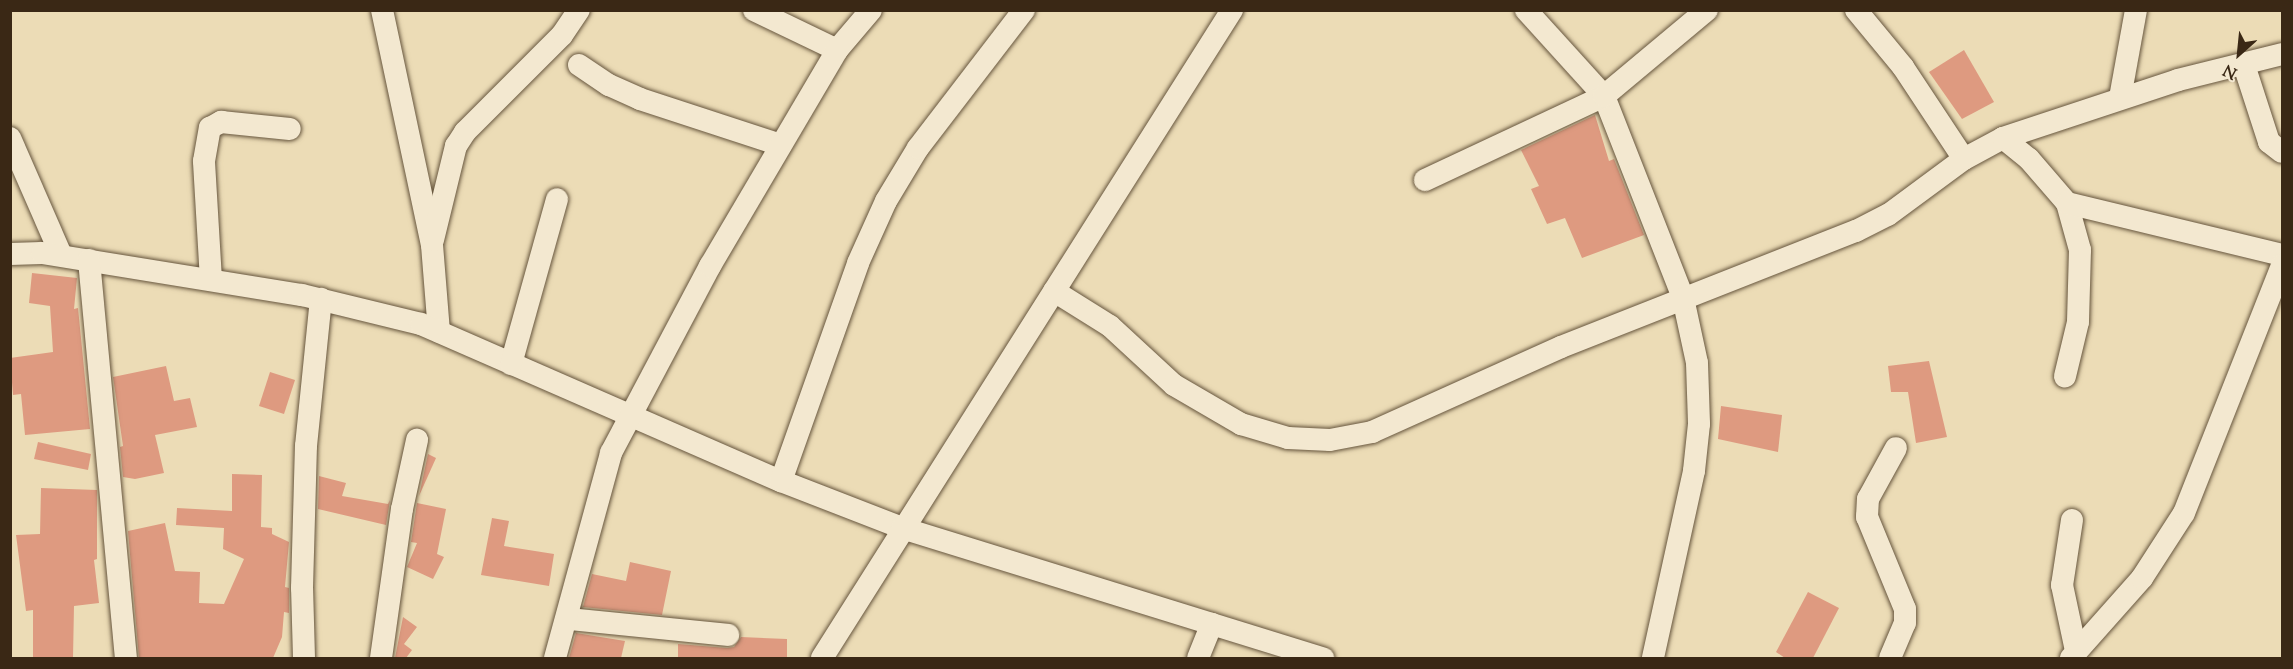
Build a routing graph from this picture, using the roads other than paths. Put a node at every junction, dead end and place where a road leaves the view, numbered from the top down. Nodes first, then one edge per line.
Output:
1 (382, 10) edge
2 (579, 10) edge
3 (754, 10) edge
4 (871, 10) edge
5 (1024, 10) edge
6 (1232, 10) edge
7 (1526, 10) edge
8 (1707, 10) edge
9 (1856, 10) edge
10 (2136, 10) edge
11 (837, 50) junction
12 (2283, 54) edge
13 (579, 65) dead end
14 (2244, 65) junction
15 (1604, 96) junction
16 (2120, 98) junction
17 (290, 129) dead end
18 (10, 138) edge
19 (2003, 138) junction
20 (781, 145) junction
21 (2283, 152) edge
22 (1964, 159) junction
23 (1425, 180) dead end
24 (557, 199) dead end
25 (2067, 203) junction
26 (432, 245) junction
27 (10, 254) edge
28 (61, 255) junction
29 (2283, 255) edge
30 (89, 260) junction
31 (2283, 265) edge
32 (212, 280) junction
33 (1054, 291) junction
34 (1683, 298) junction
35 (321, 299) junction
36 (439, 332) junction
37 (511, 364) junction
38 (2065, 376) dead end
39 (630, 416) junction
40 (417, 440) dead end
41 (1896, 448) dead end
42 (781, 481) junction
43 (2072, 520) dead end
44 (902, 528) junction
45 (569, 619) junction
46 (1212, 624) junction
47 (728, 635) dead end
48 (2074, 655) edge
49 (126, 658) edge
50 (304, 658) edge
51 (381, 658) edge
52 (555, 658) edge
53 (822, 658) edge
54 (1198, 658) edge
55 (1323, 658) edge
56 (1653, 658) edge
57 (1890, 658) edge

1 - 26 street
2 - 26 street
3 - 11 street
4 - 11 street
5 - 42 street
6 - 33 street
7 - 15 street
8 - 15 street
9 - 22 street
10 - 16 street
11 - 20 street
12 - 14 street
13 - 20 street
14 - 16 street
14 - 21 street
15 - 23 street
15 - 34 street
16 - 19 street
17 - 32 street
18 - 28 street
19 - 22 street
19 - 25 street
20 - 39 street
22 - 34 street
24 - 37 street
25 - 29 street
25 - 38 street
26 - 36 street
27 - 28 street
28 - 30 street
30 - 32 street
30 - 49 street
31 - 48 street
32 - 35 street
33 - 34 street
33 - 44 street
34 - 56 street
35 - 36 street
35 - 50 street
36 - 37 street
37 - 39 street
39 - 42 street
39 - 45 street
40 - 51 street
41 - 57 street
42 - 44 street
43 - 48 street
44 - 46 street
44 - 53 street
45 - 47 street
45 - 52 street
46 - 54 street
46 - 55 street

